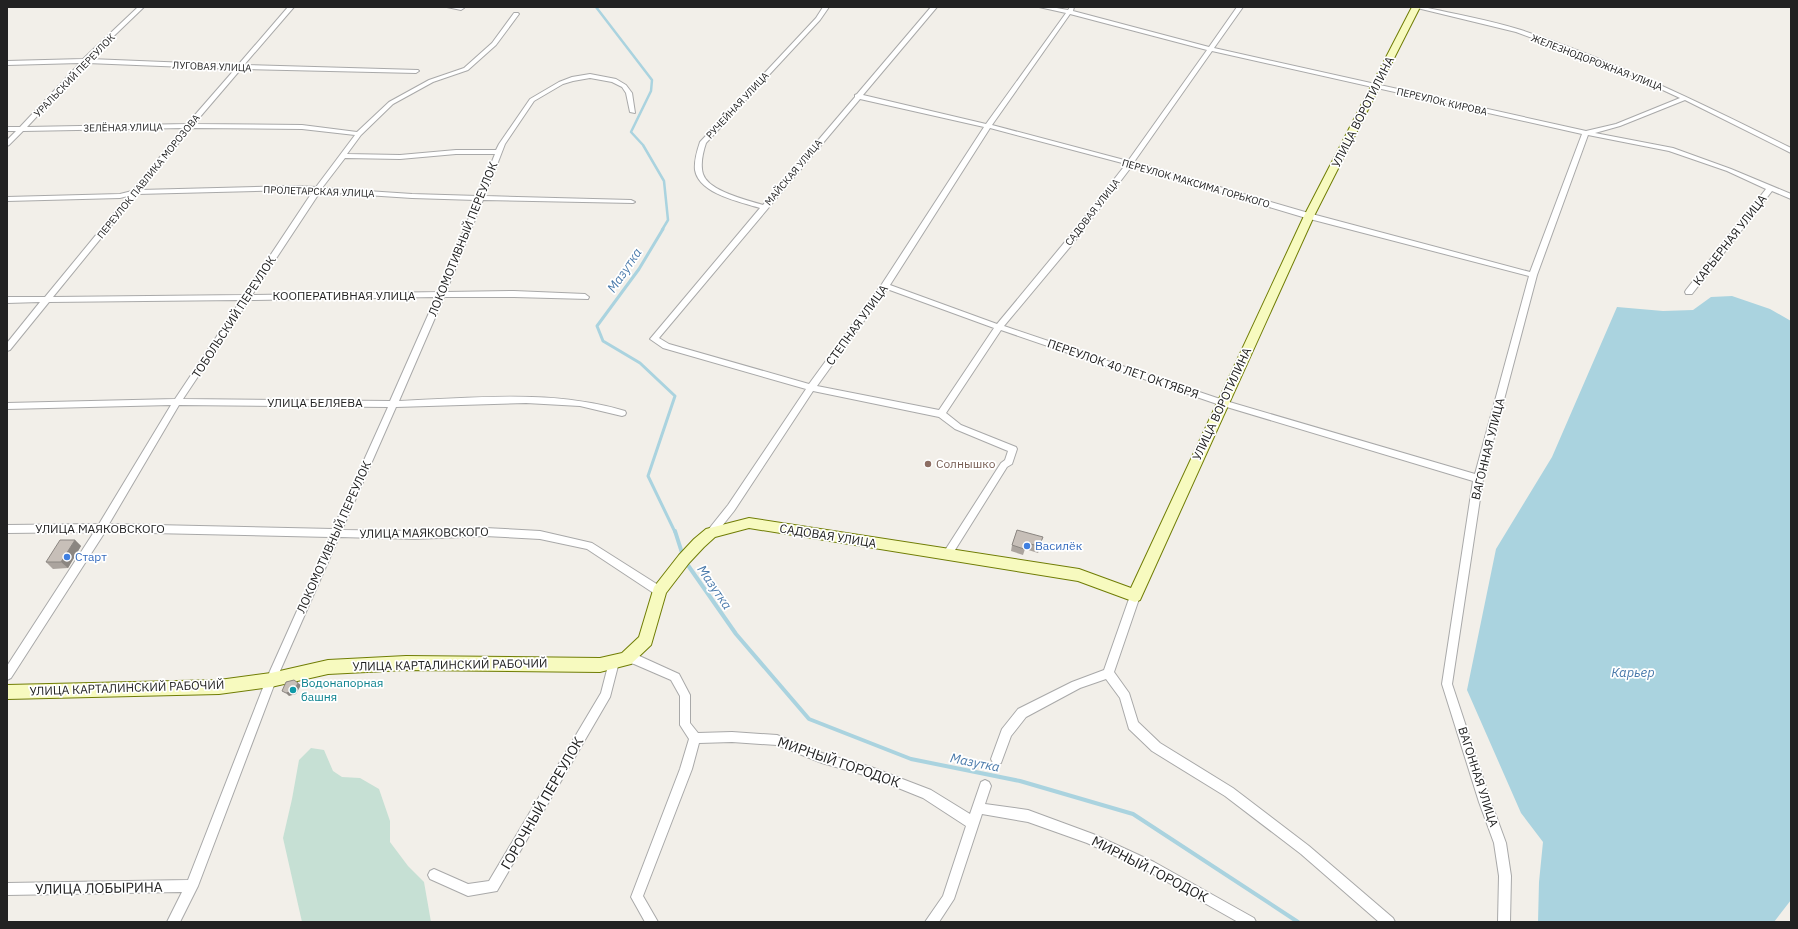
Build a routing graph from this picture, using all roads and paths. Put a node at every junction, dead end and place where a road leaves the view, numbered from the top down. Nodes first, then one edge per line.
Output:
1 (141, 7) edge
2 (291, 7) edge
3 (450, 7) edge
4 (826, 7) edge
5 (934, 7) edge
6 (1042, 7) edge
7 (1240, 7) edge
8 (1416, 7) edge
9 (461, 8) dead end
10 (1071, 10) edge
11 (516, 14) dead end
12 (1209, 49) junction
13 (85, 60) junction
14 (7, 63) edge
15 (240, 67) junction
16 (416, 71) dead end
17 (1376, 86) junction
18 (857, 96) junction
19 (1685, 98) junction
20 (633, 112) dead end
21 (189, 126) junction
22 (988, 126) junction
23 (7, 129) edge
24 (21, 130) junction
25 (1586, 133) junction
26 (359, 134) junction
27 (7, 144) edge
28 (1791, 151) edge
29 (499, 152) junction
30 (343, 156) junction
31 (1130, 163) junction
32 (1771, 188) junction
33 (318, 189) junction
34 (135, 192) junction
35 (1791, 197) edge
36 (481, 198) junction
37 (7, 199) edge
38 (631, 202) dead end
39 (763, 207) junction
40 (1309, 216) junction
41 (1533, 275) junction
42 (885, 286) junction
43 (1689, 292) dead end
44 (441, 296) junction
45 (247, 297) junction
46 (585, 297) dead end
47 (48, 299) junction
48 (7, 300) edge
49 (999, 327) junction
50 (7, 348) edge
51 (811, 388) junction
52 (178, 402) junction
53 (1223, 403) junction
54 (393, 404) junction
55 (7, 406) edge
56 (622, 413) dead end
57 (941, 414) junction
58 (1478, 479) junction
59 (102, 528) junction
60 (7, 529) edge
61 (711, 533) junction
62 (335, 534) junction
63 (947, 555) junction
64 (659, 591) junction
65 (1135, 596) junction
66 (620, 660) junction
67 (1108, 673) junction
68 (7, 676) edge
69 (271, 680) junction
70 (7, 692) edge
71 (695, 738) junction
72 (997, 759) dead end
73 (985, 786) dead end
74 (977, 808) junction
75 (973, 823) junction
76 (434, 875) dead end
77 (192, 886) junction
78 (7, 889) edge
79 (173, 922) edge
80 (652, 922) edge
81 (931, 922) edge
82 (1250, 922) edge
83 (1389, 922) edge
84 (1504, 922) edge

1 - 13 street, УРАЛЬСКИЙ ПЕРЕУЛОК
2 - 15 street, ПЕРЕУЛОК ПАВЛИКА МОРОЗОВА
3 - 9 street
4 - 39 street, РУЧЕЙНАЯ УЛИЦА
5 - 18 street, МАЙСКАЯ УЛИЦА
6 - 10 street, ПЕРЕУЛОК КИРОВА
7 - 12 street, САДОВАЯ УЛИЦА
8 - 17 street, УЛИЦА ВОРОТИЛИНА
8 - 19 street, ЖЕЛЕЗНОДОРОЖНАЯ УЛИЦА
10 - 12 street, ПЕРЕУЛОК КИРОВА
10 - 22 street, СТЕПНАЯ УЛИЦА
11 - 26 street, ТОБОЛЬСКИЙ ПЕРЕУЛОК
12 - 17 street, ПЕРЕУЛОК КИРОВА
12 - 31 street, САДОВАЯ УЛИЦА
13 - 14 street, ЛУГОВАЯ УЛИЦА
13 - 15 street, ЛУГОВАЯ УЛИЦА
13 - 24 street, УРАЛЬСКИЙ ПЕРЕУЛОК
15 - 16 street, ЛУГОВАЯ УЛИЦА
15 - 21 street, ПЕРЕУЛОК ПАВЛИКА МОРОЗОВА
17 - 25 street, ПЕРЕУЛОК КИРОВА
17 - 40 street, УЛИЦА ВОРОТИЛИНА
18 - 22 street, ПЕРЕУЛОК МАКСИМА ГОРЬКОГО
18 - 39 street, МАЙСКАЯ УЛИЦА
19 - 25 street
19 - 28 street, ЖЕЛЕЗНОДОРОЖНАЯ УЛИЦА
20 - 29 street, ЛОКОМОТИВНЫЙ ПЕРЕУЛОК
21 - 24 street, ЗЕЛЁНАЯ УЛИЦА
21 - 26 street, ЗЕЛЁНАЯ УЛИЦА
21 - 34 street, ПЕРЕУЛОК ПАВЛИКА МОРОЗОВА
22 - 31 street, ПЕРЕУЛОК МАКСИМА ГОРЬКОГО
22 - 42 street, СТЕПНАЯ УЛИЦА
23 - 24 street, ЗЕЛЁНАЯ УЛИЦА
24 - 27 street, УРАЛЬСКИЙ ПЕРЕУЛОК
25 - 32 street, ПЕРЕУЛОК КИРОВА
25 - 41 street, ВАГОННАЯ УЛИЦА
26 - 30 street, ТОБОЛЬСКИЙ ПЕРЕУЛОК
29 - 30 street, ЛОКОМОТИВНЫЙ ПЕРЕУЛОК
29 - 36 street, ЛОКОМОТИВНЫЙ ПЕРЕУЛОК
30 - 33 street, ТОБОЛЬСКИЙ ПЕРЕУЛОК
31 - 40 street, ПЕРЕУЛОК МАКСИМА ГОРЬКОГО
31 - 49 street, САДОВАЯ УЛИЦА
32 - 35 street, ПЕРЕУЛОК КИРОВА
32 - 43 street, КАРЬЕРНАЯ УЛИЦА
33 - 34 street, ПРОЛЕТАРСКАЯ УЛИЦА
33 - 36 street, ПРОЛЕТАРСКАЯ УЛИЦА
33 - 45 street, ТОБОЛЬСКИЙ ПЕРЕУЛОК
34 - 37 street, ПРОЛЕТАРСКАЯ УЛИЦА
34 - 47 street, ПЕРЕУЛОК ПАВЛИКА МОРОЗОВА
36 - 38 street, ПРОЛЕТАРСКАЯ УЛИЦА
36 - 44 street, ЛОКОМОТИВНЫЙ ПЕРЕУЛОК
39 - 51 street, МАЙСКАЯ УЛИЦА
40 - 41 street, ПЕРЕУЛОК МАКСИМА ГОРЬКОГО
40 - 53 street, УЛИЦА ВОРОТИЛИНА
41 - 58 street, ВАГОННАЯ УЛИЦА
42 - 49 street, ПЕРЕУЛОК 40 ЛЕТ ОКТЯБРЯ
42 - 51 street, СТЕПНАЯ УЛИЦА
44 - 45 street, КООПЕРАТИВНАЯ УЛИЦА
44 - 46 street, КООПЕРАТИВНАЯ УЛИЦА
44 - 54 street, ЛОКОМОТИВНЫЙ ПЕРЕУЛОК
45 - 47 street, КООПЕРАТИВНАЯ УЛИЦА
45 - 52 street, ТОБОЛЬСКИЙ ПЕРЕУЛОК
47 - 48 street, КООПЕРАТИВНАЯ УЛИЦА
47 - 50 street, ПЕРЕУЛОК ПАВЛИКА МОРОЗОВА
49 - 53 street, ПЕРЕУЛОК 40 ЛЕТ ОКТЯБРЯ
49 - 57 street, САДОВАЯ УЛИЦА
51 - 57 street
51 - 61 street, СТЕПНАЯ УЛИЦА
52 - 54 street, УЛИЦА БЕЛЯЕВА
52 - 55 street, УЛИЦА БЕЛЯЕВА
52 - 59 street, ТОБОЛЬСКИЙ ПЕРЕУЛОК
53 - 58 street, ПЕРЕУЛОК 40 ЛЕТ ОКТЯБРЯ
53 - 65 street, УЛИЦА ВОРОТИЛИНА
54 - 56 street, УЛИЦА БЕЛЯЕВА
54 - 62 street, ЛОКОМОТИВНЫЙ ПЕРЕУЛОК
57 - 63 street
58 - 84 street, ВАГОННАЯ УЛИЦА
59 - 60 street, УЛИЦА МАЯКОВСКОГО
59 - 62 street, УЛИЦА МАЯКОВСКОГО
59 - 68 street, ТОБОЛЬСКИЙ ПЕРЕУЛОК
61 - 63 street, САДОВАЯ УЛИЦА
61 - 64 street, СТЕПНАЯ УЛИЦА
62 - 64 street, УЛИЦА МАЯКОВСКОГО
62 - 69 street, ЛОКОМОТИВНЫЙ ПЕРЕУЛОК
63 - 65 street, САДОВАЯ УЛИЦА
64 - 66 street, СТЕПНАЯ УЛИЦА
65 - 67 street, УЛИЦА ВОРОТИЛИНА
66 - 69 street, УЛИЦА КАРТАЛИНСКИЙ РАБОЧИЙ
66 - 71 street
66 - 76 street, ГОРОЧНЫЙ ПЕРЕУЛОК
67 - 72 street
67 - 83 street
69 - 70 street, УЛИЦА КАРТАЛИНСКИЙ РАБОЧИЙ
69 - 77 street, ЛОКОМОТИВНЫЙ ПЕРЕУЛОК
71 - 75 street, МИРНЫЙ ГОРОДОК
71 - 80 street
73 - 74 street
74 - 75 street
74 - 82 street, МИРНЫЙ ГОРОДОК
75 - 81 street
77 - 78 street, УЛИЦА ЛОБЫРИНА
77 - 79 street, ЛОКОМОТИВНЫЙ ПЕРЕУЛОК

